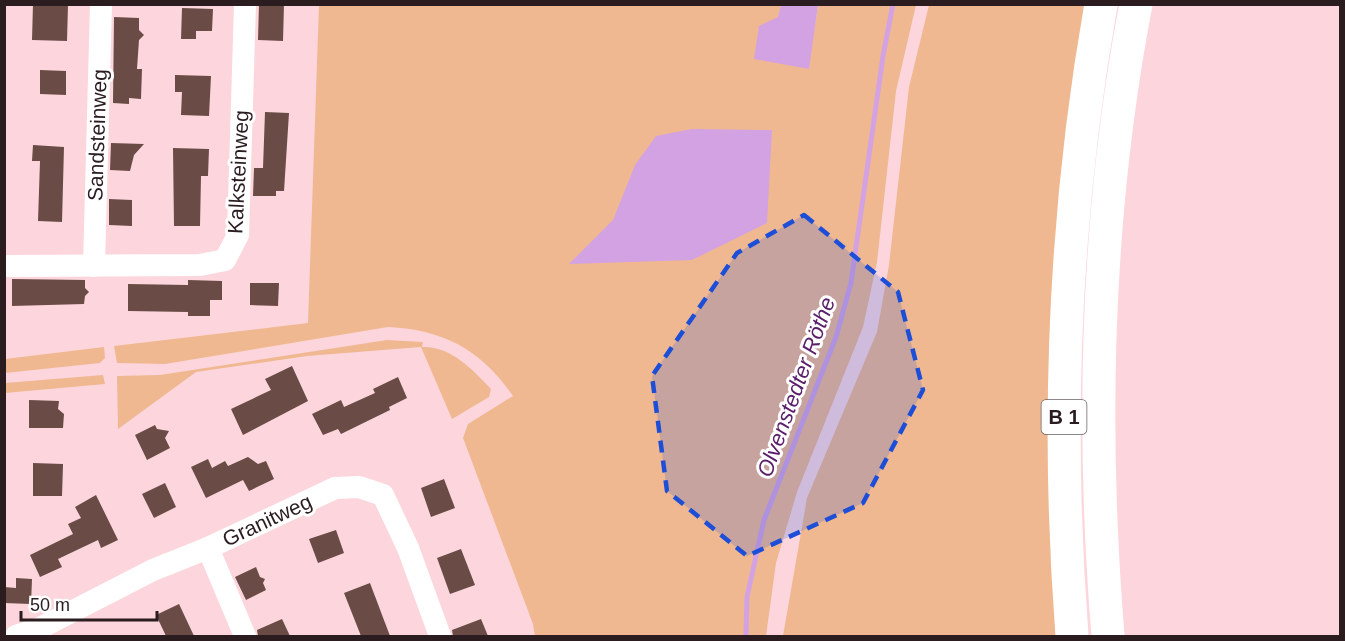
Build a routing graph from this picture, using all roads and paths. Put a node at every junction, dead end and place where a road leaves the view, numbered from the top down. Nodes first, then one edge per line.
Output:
1 (101, 4) edge
2 (245, 4) edge
3 (1101, 4) edge
4 (1136, 4) edge
5 (4, 266) edge
6 (94, 266) junction
7 (208, 548) junction
8 (42, 632) edge
9 (16, 636) edge
10 (246, 636) edge
11 (440, 636) edge
12 (1072, 636) edge
13 (1108, 636) edge

1 - 6 street, Sandsteinweg
2 - 6 street, Kalksteinweg
3 - 12 main road, B 1
4 - 13 main road, B 1
5 - 6 street, Kalksteinweg
7 - 8 street, Granitweg
7 - 10 street
7 - 11 street, Granitweg
8 - 9 street, Granitweg

